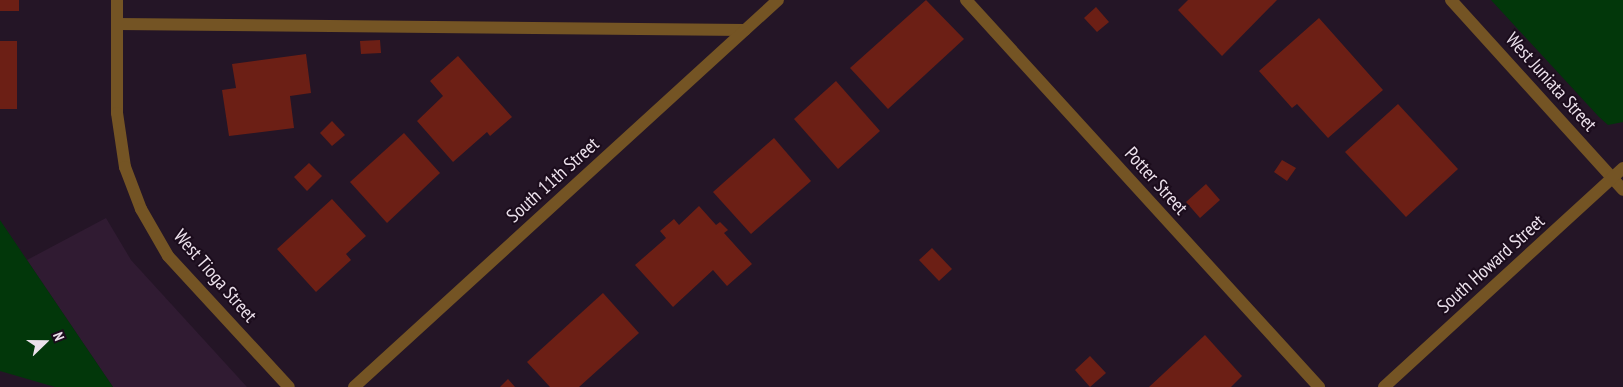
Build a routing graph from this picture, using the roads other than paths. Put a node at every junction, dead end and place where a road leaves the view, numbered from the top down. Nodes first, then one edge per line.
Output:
1 (117, 0) edge
2 (778, 0) edge
3 (966, 0) edge
4 (1451, 0) edge
5 (117, 24) junction
6 (745, 30) junction
7 (1623, 168) edge
8 (1612, 178) junction
9 (1623, 190) edge
10 (289, 387) edge
11 (354, 387) edge
12 (1319, 387) edge
13 (1384, 387) edge

1 - 5 street, West Tioga Street
2 - 6 street, South 11th Street
3 - 12 street, Potter Street
4 - 8 street, West Juniata Street
5 - 6 street
5 - 10 street, West Tioga Street
6 - 11 street, South 11th Street
7 - 8 street, South Howard Street
8 - 9 street, West Juniata Street
8 - 13 street, South Howard Street

